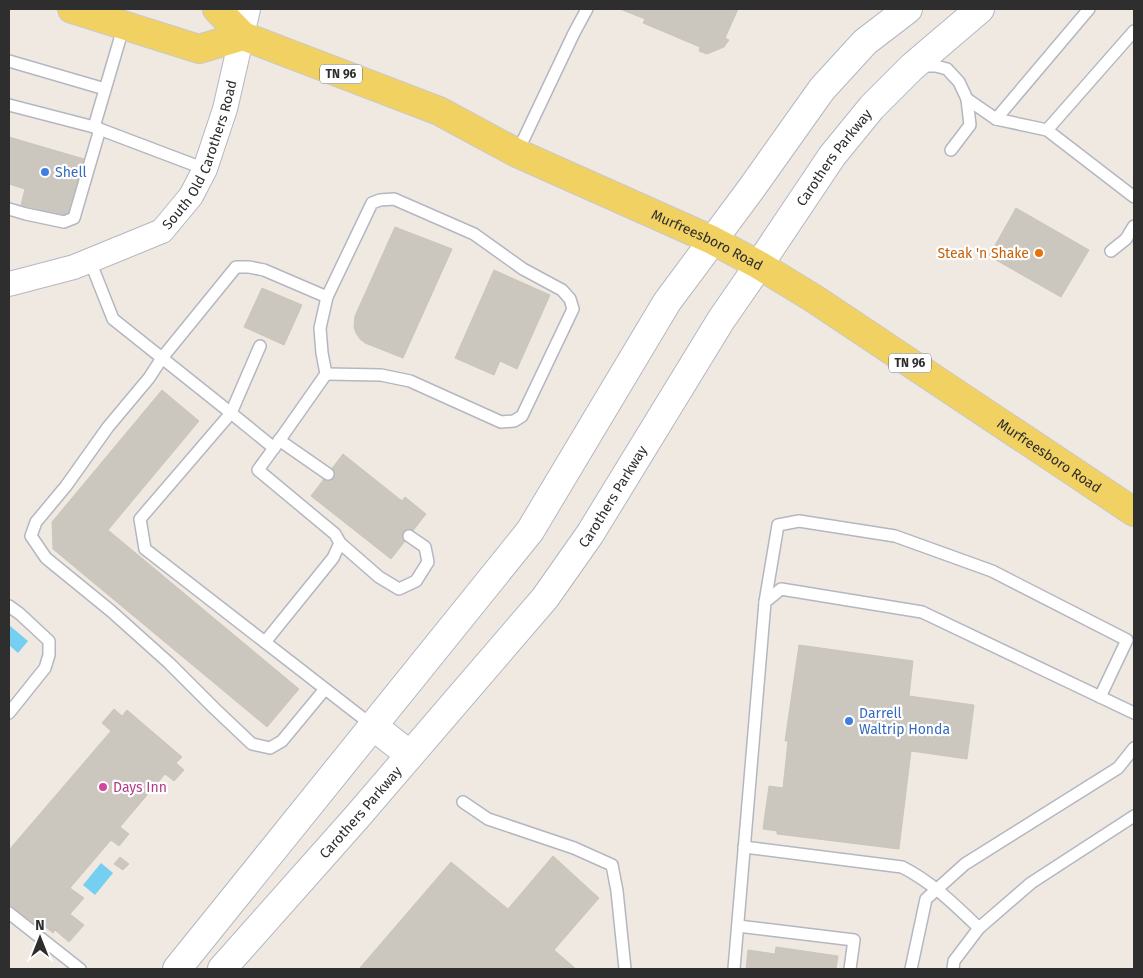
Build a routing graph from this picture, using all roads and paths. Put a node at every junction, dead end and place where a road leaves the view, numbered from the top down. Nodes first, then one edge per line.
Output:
1 (72, 9) edge
2 (217, 9) edge
3 (248, 9) edge
4 (587, 9) edge
5 (908, 9) edge
6 (980, 9) edge
7 (1089, 9) edge
8 (124, 25) junction
9 (1134, 31) edge
10 (242, 36) junction
11 (9, 60) edge
12 (912, 67) junction
13 (105, 89) junction
14 (967, 99) junction
15 (9, 105) edge
16 (996, 119) junction
17 (97, 128) junction
18 (1047, 130) junction
19 (951, 150) dead end
20 (517, 153) junction
21 (205, 169) junction
22 (1134, 197) edge
23 (9, 209) edge
24 (1134, 226) edge
25 (712, 240) junction
26 (1111, 251) dead end
27 (90, 261) junction
28 (759, 265) junction
29 (9, 284) edge
30 (327, 298) junction
31 (260, 346) dead end
32 (162, 358) junction
33 (326, 374) junction
34 (231, 413) junction
35 (276, 444) junction
36 (328, 474) dead end
37 (1134, 512) edge
38 (409, 536) dead end
39 (340, 543) junction
40 (765, 602) junction
41 (9, 606) edge
42 (265, 642) junction
43 (325, 689) junction
44 (1100, 697) junction
45 (9, 713) edge
46 (1134, 713) edge
47 (373, 726) junction
48 (1134, 748) edge
49 (410, 755) junction
50 (463, 802) dead end
51 (1134, 816) edge
52 (744, 847) junction
53 (937, 889) junction
54 (9, 913) edge
55 (738, 926) junction
56 (979, 928) junction
57 (80, 969) edge
58 (177, 969) edge
59 (222, 969) edge
60 (625, 969) edge
61 (734, 969) edge
62 (850, 969) edge
63 (911, 969) edge
64 (953, 969) edge

1 - 8 main road
2 - 10 main road, Murfreesboro Road
3 - 10 street, South Old Carothers Road
4 - 20 lane
5 - 25 main road
6 - 12 main road, Carothers Parkway
7 - 16 lane
8 - 10 main road
8 - 13 lane
9 - 18 lane
10 - 20 main road, Murfreesboro Road / TN 96
10 - 21 street, South Old Carothers Road
11 - 13 lane
12 - 14 lane
12 - 28 main road, Carothers Parkway
13 - 17 lane
14 - 16 lane
14 - 19 lane
15 - 17 lane
16 - 18 lane
17 - 21 lane
17 - 23 lane
18 - 22 lane
20 - 25 main road, Murfreesboro Road / TN 96
21 - 27 street, South Old Carothers Road
24 - 26 lane
25 - 28 main road, Murfreesboro Road / TN 96
25 - 47 main road
27 - 29 street, South Old Carothers Road
27 - 32 lane
28 - 37 main road, Murfreesboro Road / TN 96
28 - 49 main road, Carothers Parkway
30 - 32 lane
30 - 33 lane
30 - 33 lane
31 - 34 lane
32 - 34 lane
32 - 43 lane
33 - 35 lane
34 - 35 lane
34 - 42 lane
35 - 36 lane
35 - 39 lane
38 - 39 lane
39 - 42 lane
40 - 44 lane
40 - 44 lane
40 - 52 lane
41 - 45 lane
42 - 43 lane
43 - 47 lane
44 - 46 lane
47 - 49 main road
47 - 58 main road
48 - 53 lane
49 - 59 main road, Carothers Parkway
50 - 60 lane
51 - 56 lane
52 - 53 lane
52 - 55 lane
53 - 56 lane
53 - 63 lane
54 - 57 lane
55 - 61 lane
55 - 62 lane
56 - 64 lane

